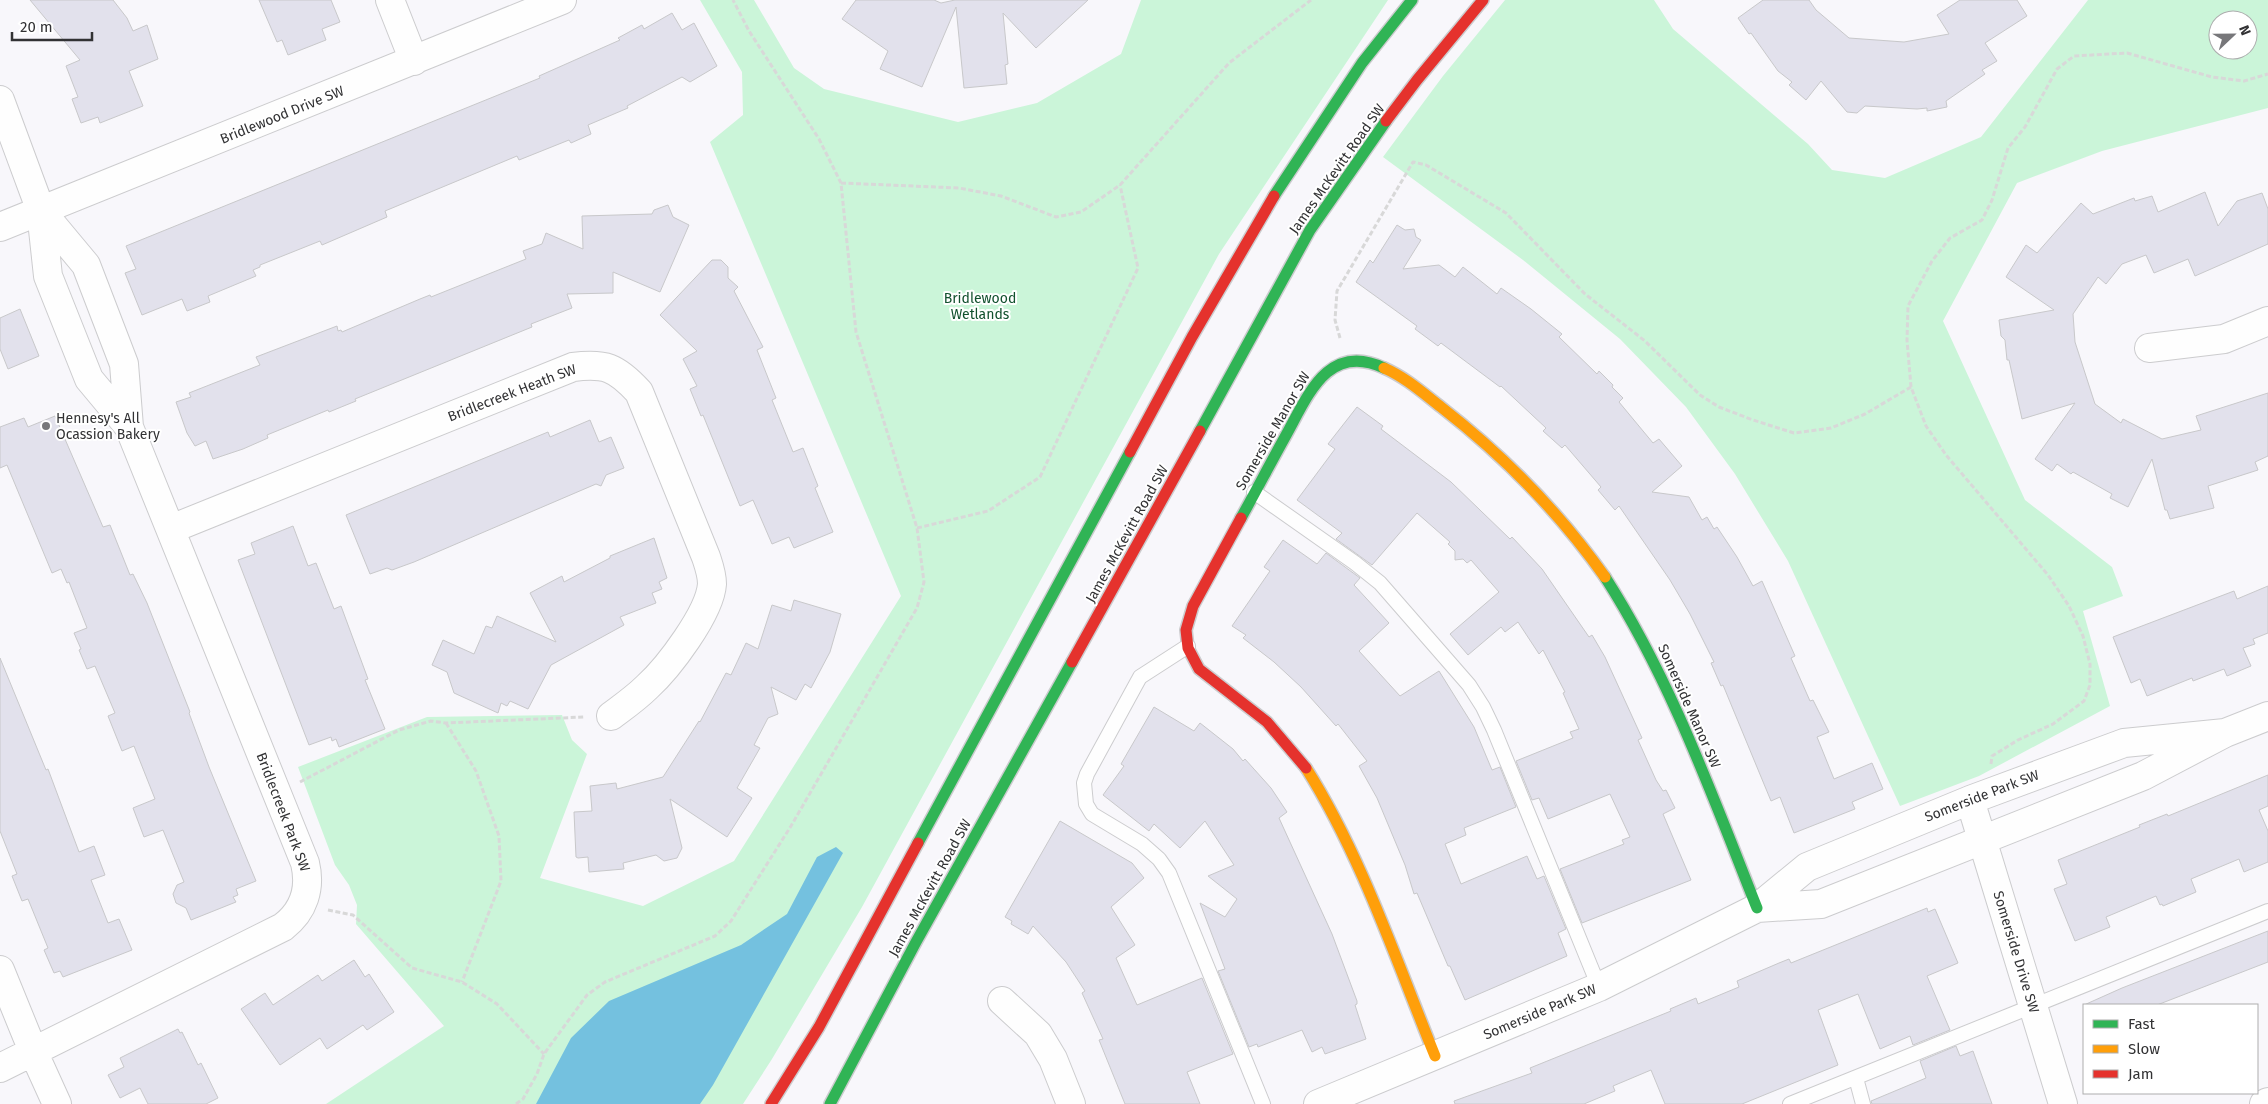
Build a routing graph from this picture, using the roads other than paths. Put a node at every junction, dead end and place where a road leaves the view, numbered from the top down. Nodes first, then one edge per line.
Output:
1 (390, 0) edge
2 (562, 0) edge
3 (1412, 0) edge
4 (1483, 0) edge
5 (414, 61) junction
6 (0, 100) edge
7 (41, 211) junction
8 (0, 227) edge
9 (2268, 321) edge
10 (2149, 348) dead end
11 (129, 427) junction
12 (1254, 492) junction
13 (171, 529) junction
14 (1188, 646) junction
15 (611, 716) road end
16 (2268, 716) edge
17 (2225, 733) junction
18 (1970, 800) junction
19 (1982, 840) junction
20 (1757, 908) junction
21 (2268, 911) edge
22 (0, 970) edge
23 (1599, 987) junction
24 (1002, 1001) dead end
25 (2032, 1006) junction
26 (33, 1051) junction
27 (1435, 1056) junction
28 (0, 1068) edge
29 (1856, 1078) junction
30 (2268, 1102) edge
31 (57, 1104) edge
32 (770, 1104) edge
33 (830, 1104) edge
34 (1071, 1104) edge
35 (1263, 1104) edge
36 (1318, 1104) edge
37 (1790, 1104) edge
38 (1863, 1104) edge
39 (2063, 1104) edge
40 (2264, 1104) edge

1 - 5 street
2 - 5 street, Bridlewood Drive SW
3 - 32 main road
4 - 33 main road, James McKevitt Road SW
5 - 7 street, Bridlewood Drive SW
6 - 7 street
7 - 8 street, Bridlewood Drive SW
7 - 11 street, Bridlecreek Park SW
7 - 11 street, Bridlecreek Park SW
9 - 10 street
11 - 13 street, Bridlecreek Park SW
12 - 14 main road, Somerside Manor SW
12 - 20 main road, Somerside Manor SW
12 - 23 lane
13 - 15 street, Bridlecreek Heath SW
13 - 26 street, Bridlecreek Park SW
14 - 27 main road, Somerside Manor SW
14 - 35 lane
16 - 17 street, Somerside Park SW
17 - 18 street, Somerside Park SW
17 - 19 street, Somerside Park SW
18 - 19 street, Somerside Drive SW
18 - 20 street, Somerside Park SW
19 - 20 street, Somerside Park SW
19 - 25 street, Somerside Drive SW
20 - 23 street, Somerside Park SW
21 - 25 lane
22 - 26 street
23 - 27 street, Somerside Park SW
24 - 34 street
25 - 29 lane
25 - 39 street, Somerside Drive SW
26 - 28 street, Bridlecreek Park SW
26 - 31 street
27 - 36 street, Somerside Park SW
29 - 37 lane
29 - 38 lane
30 - 40 street

